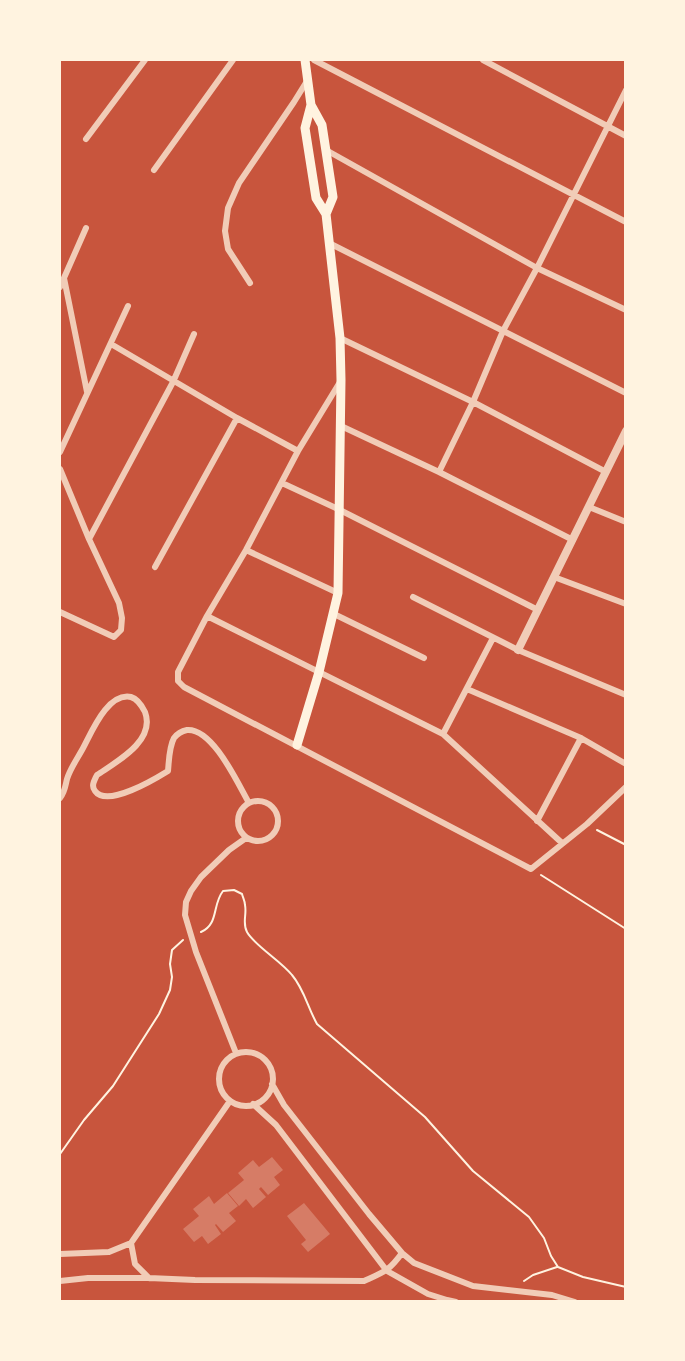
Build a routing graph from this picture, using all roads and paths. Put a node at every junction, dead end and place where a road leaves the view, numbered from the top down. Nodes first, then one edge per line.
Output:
1 (145, 60) edge
2 (221, 60) edge
3 (305, 60) edge
4 (314, 60) edge
5 (483, 60) edge
6 (231, 62) edge
7 (308, 79) junction
8 (625, 90) edge
9 (311, 105) junction
10 (607, 127) junction
11 (625, 136) edge
12 (86, 139) dead end
13 (326, 150) junction
14 (153, 170) dead end
15 (574, 195) junction
16 (326, 214) junction
17 (625, 222) edge
18 (86, 228) dead end
19 (329, 243) junction
20 (537, 268) junction
21 (64, 278) junction
22 (250, 283) dead end
23 (60, 287) edge
24 (128, 306) dead end
25 (625, 310) edge
26 (503, 331) junction
27 (194, 334) dead end
28 (340, 338) junction
29 (111, 344) junction
30 (341, 380) junction
31 (173, 382) junction
32 (625, 393) edge
33 (88, 394) junction
34 (473, 401) junction
35 (236, 418) junction
36 (341, 426) junction
37 (625, 431) edge
38 (623, 443) edge
39 (298, 451) junction
40 (60, 452) edge
41 (60, 469) edge
42 (439, 472) junction
43 (606, 472) junction
44 (282, 483) junction
45 (589, 507) junction
46 (338, 509) junction
47 (625, 522) edge
48 (89, 539) junction
49 (573, 540) junction
50 (246, 550) junction
51 (155, 567) dead end
52 (554, 577) junction
53 (338, 593) junction
54 (413, 597) dead end
55 (625, 604) edge
56 (538, 610) junction
57 (60, 612) edge
58 (334, 614) junction
59 (207, 616) junction
60 (494, 638) junction
61 (518, 650) junction
62 (424, 657) dead end
63 (319, 672) junction
64 (467, 689) junction
65 (625, 695) edge
66 (443, 734) junction
67 (581, 738) junction
68 (297, 745) junction
69 (625, 764) edge
70 (67, 779) junction
71 (60, 781) edge
72 (625, 787) edge
73 (60, 798) edge
74 (249, 803) junction
75 (537, 821) junction
76 (587, 824) junction
77 (246, 838) junction
78 (562, 843) junction
79 (625, 845) edge
80 (531, 869) junction
81 (625, 929) edge
82 (191, 936) junction
83 (236, 1054) junction
84 (272, 1084) junction
85 (230, 1101) junction
86 (254, 1104) junction
87 (60, 1154) edge
88 (131, 1243) junction
89 (402, 1253) junction
90 (60, 1254) edge
91 (558, 1267) junction
92 (387, 1271) junction
93 (149, 1278) junction
94 (60, 1281) edge
95 (519, 1284) dead end
96 (625, 1287) edge
97 (456, 1301) edge
98 (575, 1301) edge

1 - 12 street
2 - 6 street
3 - 7 main road
4 - 15 street
5 - 10 street
6 - 14 street
7 - 9 main road
7 - 22 street
8 - 10 street
9 - 13 main road
9 - 16 main road
10 - 11 street
10 - 15 street
13 - 16 main road
13 - 20 street
15 - 17 street
15 - 20 street
16 - 19 main road
18 - 21 street
19 - 26 street
19 - 28 main road
20 - 25 street
20 - 26 street
21 - 23 street
21 - 33 street
24 - 29 street
26 - 32 street
26 - 34 street
27 - 31 street
28 - 30 main road
28 - 34 street
29 - 31 street
29 - 33 street
30 - 36 main road
30 - 39 street
31 - 35 street
31 - 48 street
33 - 40 street
34 - 42 street
34 - 43 street
35 - 39 street
35 - 51 street
36 - 42 street
36 - 46 main road
37 - 38 street
38 - 43 street
39 - 44 street
41 - 48 street
42 - 49 street
43 - 45 street
44 - 46 street
44 - 50 street
45 - 47 street
45 - 49 street
46 - 53 main road
46 - 56 street
48 - 57 street
49 - 52 street
50 - 53 street
50 - 59 street
52 - 55 street
52 - 56 street
53 - 58 main road
54 - 60 street
56 - 61 street
58 - 62 street
58 - 63 main road
59 - 63 street
59 - 68 street
60 - 61 street
60 - 64 street
61 - 65 street
63 - 66 street
63 - 68 main road
64 - 66 street
64 - 67 street
66 - 75 street
67 - 69 street
67 - 75 street
68 - 80 street
70 - 71 street
70 - 73 street
70 - 74 street
72 - 76 street
74 - 77 street
74 - 77 street
75 - 78 street
76 - 78 street
76 - 79 path
77 - 82 street
78 - 80 street
80 - 81 path
82 - 83 street
82 - 87 path
82 - 91 path
83 - 84 street
83 - 85 street
84 - 86 street
84 - 89 street
85 - 86 street
85 - 88 street
86 - 92 street
88 - 90 street
88 - 93 street
89 - 92 street
89 - 98 street
91 - 95 path
91 - 96 path
92 - 93 street
92 - 97 street
93 - 94 street

